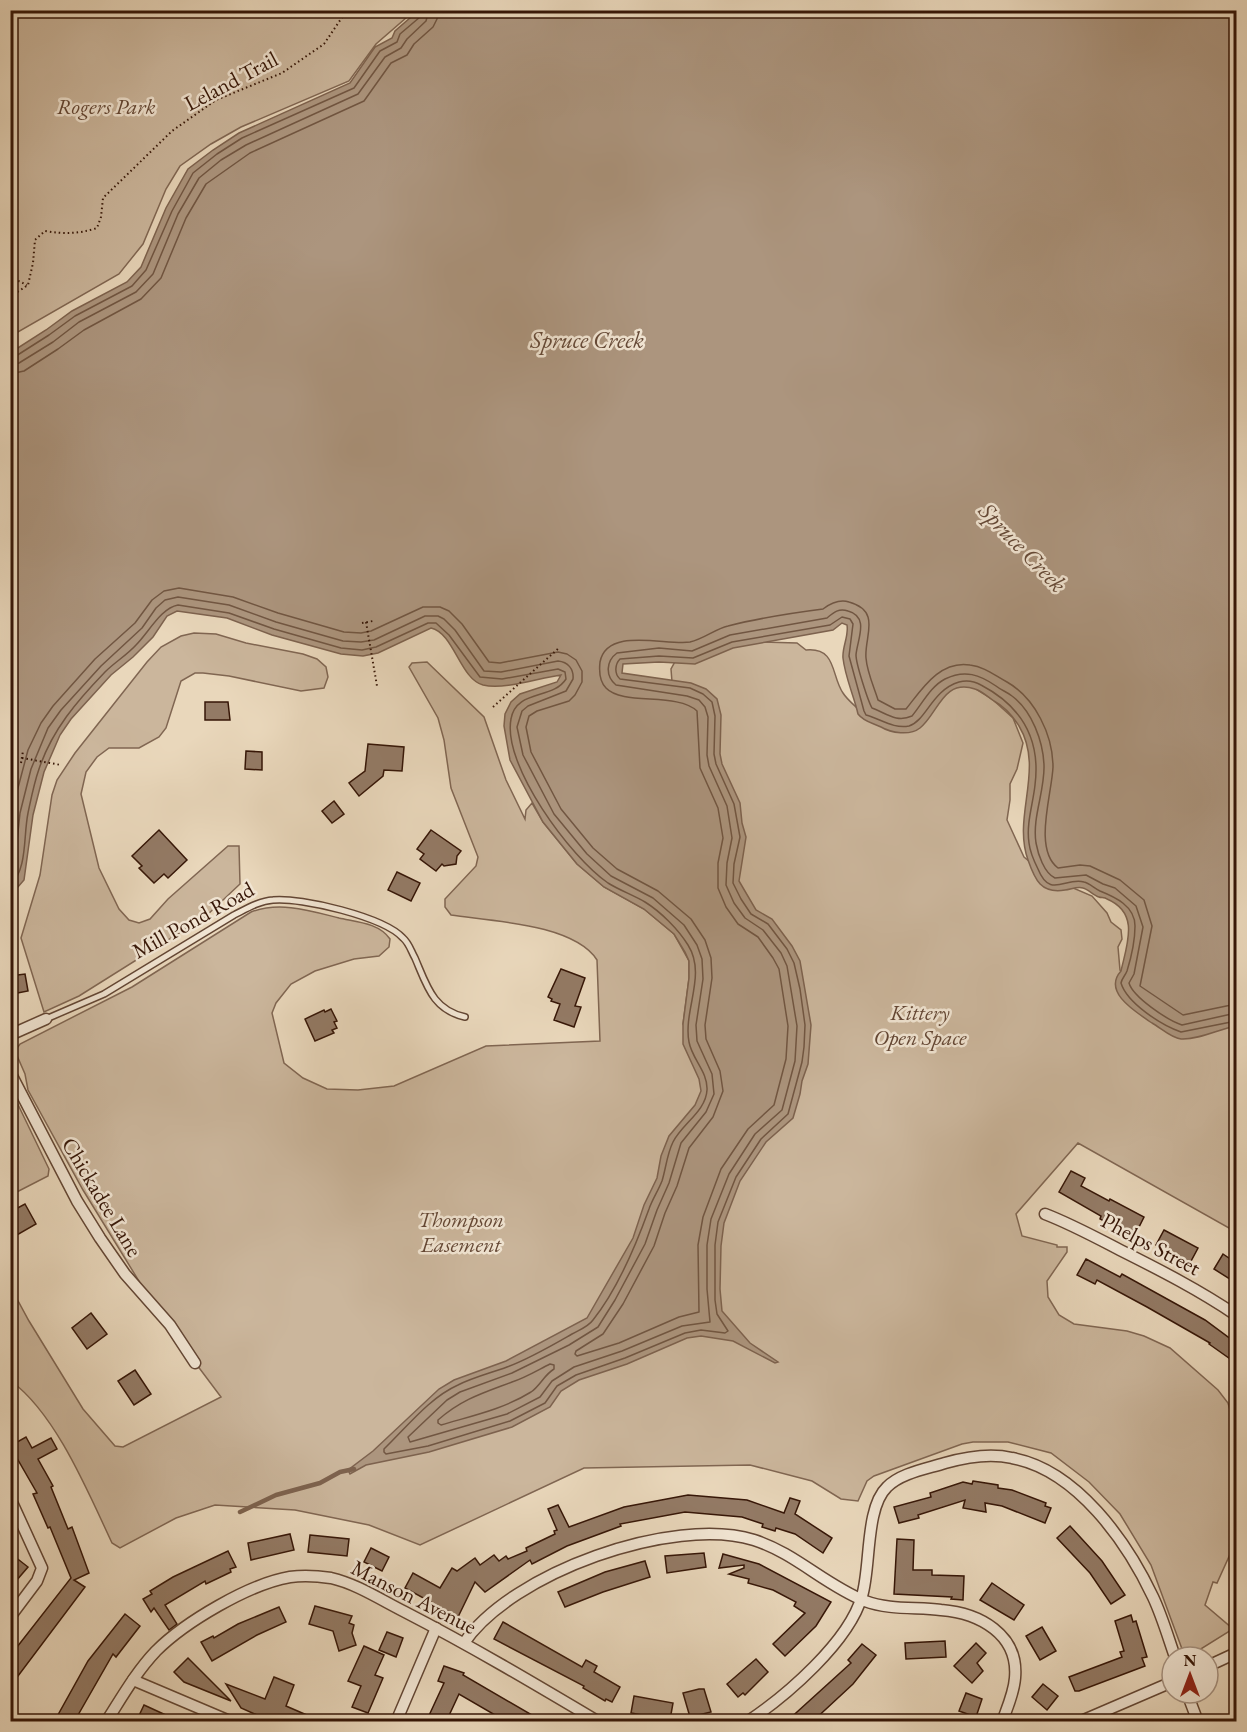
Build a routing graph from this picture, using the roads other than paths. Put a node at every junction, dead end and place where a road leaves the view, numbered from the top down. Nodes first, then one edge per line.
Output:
1 (465, 1017) dead end
2 (46, 1019) joint
3 (10, 1035) edge
4 (10, 1072) edge
5 (1045, 1214) dead end
6 (1236, 1315) edge
7 (195, 1363) dead end
8 (10, 1497) edge
9 (862, 1599) junction
10 (10, 1617) edge
11 (436, 1628) junction
12 (464, 1643) junction
13 (1171, 1645) edge
14 (1236, 1653) edge
15 (1220, 1660) edge
16 (133, 1680) junction
17 (1160, 1687) edge
18 (1192, 1705) edge
19 (106, 1722) edge
20 (232, 1722) edge
21 (396, 1722) edge
22 (599, 1722) edge
23 (747, 1722) edge
24 (1002, 1722) edge
25 (1079, 1722) edge
26 (1198, 1722) edge

1 - 2 lane, Mill Pond Road
2 - 3 street, Mill Pond Road
4 - 7 street, Chickadee Lane
5 - 6 street, Phelps Street
8 - 10 street
9 - 12 street
9 - 13 street
9 - 23 street
9 - 24 street
11 - 12 street, Manson Avenue
11 - 16 street, Manson Avenue
11 - 21 street
12 - 22 street, Manson Avenue
14 - 15 street
16 - 19 street, Manson Avenue
16 - 20 street
17 - 25 street
18 - 26 street

